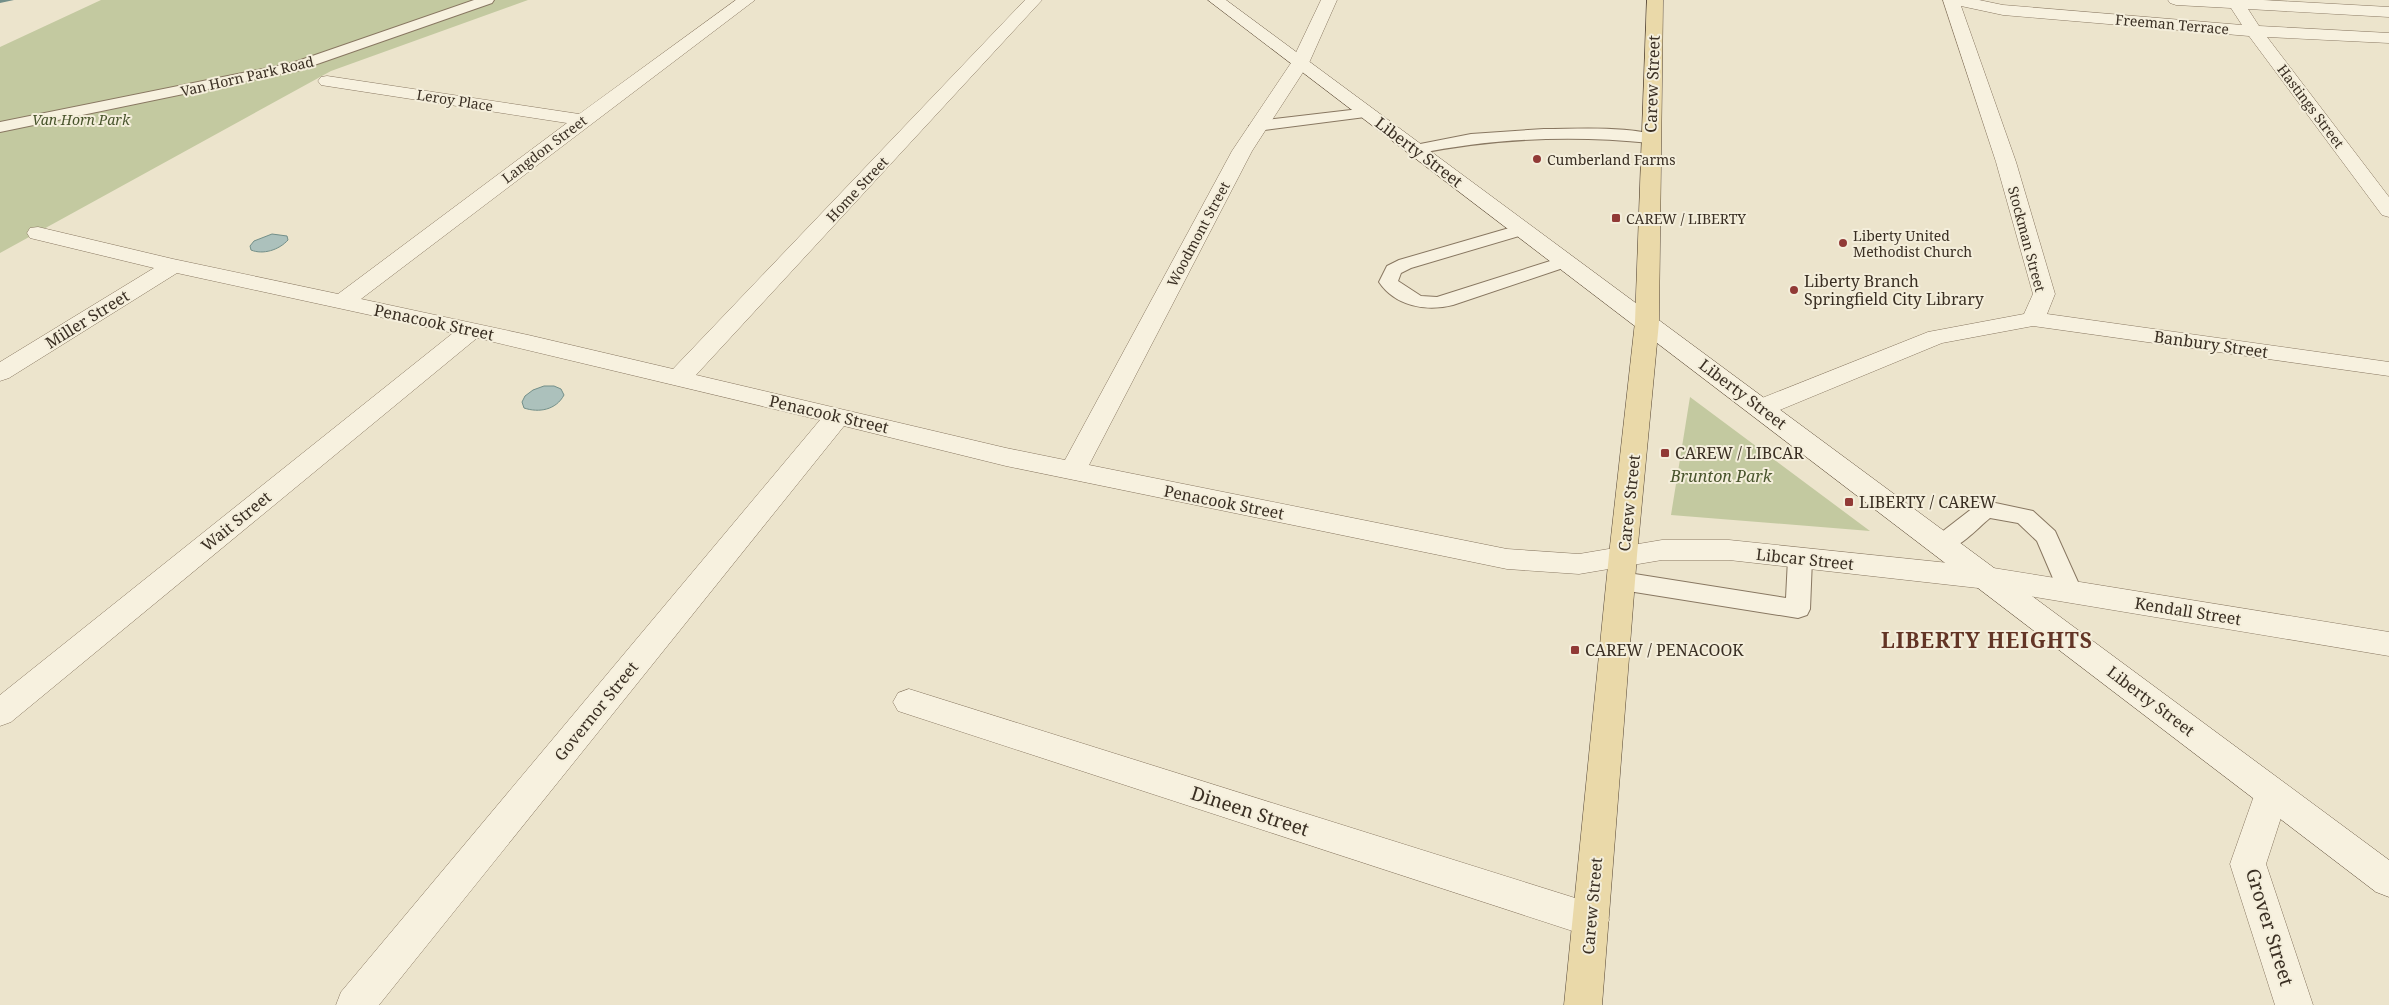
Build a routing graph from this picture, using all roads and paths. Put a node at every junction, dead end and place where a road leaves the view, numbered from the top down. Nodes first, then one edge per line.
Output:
1 (487, 0) edge
2 (747, 0) edge
3 (1034, 0) edge
4 (1216, 0) edge
5 (1329, 0) edge
6 (1655, 0) edge
7 (1951, 0) edge
8 (1956, 0) edge
9 (2176, 0) edge
10 (2235, 2) edge
11 (2389, 12) edge
12 (2254, 30) junction
13 (2389, 38) edge
14 (1300, 63) junction
15 (327, 80) dead end
16 (1368, 113) junction
17 (583, 120) junction
18 (1257, 126) junction
19 (0, 127) edge
20 (1651, 138) junction
21 (1416, 149) junction
22 (2389, 212) edge
23 (1522, 229) junction
24 (38, 233) dead end
25 (1566, 262) junction
26 (173, 266) junction
27 (343, 302) junction
28 (2033, 318) junction
29 (1647, 322) junction
30 (472, 330) junction
31 (2389, 369) edge
32 (0, 373) edge
33 (679, 378) junction
34 (1761, 408) junction
35 (838, 416) junction
36 (1072, 471) junction
37 (1942, 544) junction
38 (1800, 560) junction
39 (1622, 568) junction
40 (1987, 578) junction
41 (2070, 591) junction
42 (2389, 644) edge
43 (909, 702) dead end
44 (0, 713) edge
45 (2272, 793) junction
46 (2389, 880) edge
47 (1591, 920) junction
48 (355, 1005) edge
49 (1583, 1005) edge
50 (2294, 1005) edge

1 - 19 lane, Van Horn Park Road
2 - 17 street, Langdon Street
3 - 33 street, Home Street
4 - 14 street, Liberty Street
5 - 14 street, Woodmont Street
6 - 20 main road, Carew Street
7 - 28 street, Stockman Street
8 - 12 street, Freeman Terrace
9 - 10 street, Freeman Terrace
10 - 11 street, Freeman Terrace
10 - 12 street, Hastings Street
12 - 13 street, Freeman Terrace
12 - 22 street, Hastings Street
14 - 16 street, Liberty Street
14 - 18 street, Woodmont Street
15 - 17 street, Leroy Place
16 - 18 lane
16 - 21 street, Liberty Street
17 - 27 street, Langdon Street
18 - 36 street, Woodmont Street
20 - 21 lane
20 - 29 main road, Carew Street
21 - 23 street, Liberty Street
23 - 25 street, Liberty Street
23 - 25 lane
24 - 26 street, Penacook Street
25 - 29 street, Liberty Street
26 - 27 street, Penacook Street
26 - 32 street, Miller Street
27 - 30 street, Penacook Street
28 - 31 street, Banbury Street
28 - 34 street
29 - 34 street, Liberty Street
29 - 39 main road, Carew Street
30 - 33 street, Penacook Street
30 - 44 street, Wait Street
33 - 35 street, Penacook Street
34 - 37 street, Liberty Street
35 - 36 street, Penacook Street
35 - 48 street, Governor Street
36 - 39 street, Penacook Street
37 - 40 street, Liberty Street
37 - 41 lane
38 - 39 street, Libcar Street
38 - 39 lane
38 - 40 street, Libcar Street
39 - 47 main road, Carew Street
40 - 41 street, Kendall Street
40 - 45 street, Liberty Street
41 - 42 street, Kendall Street
43 - 47 street, Dineen Street
45 - 46 street, Liberty Street
45 - 50 street, Grover Street
47 - 49 main road, Carew Street

